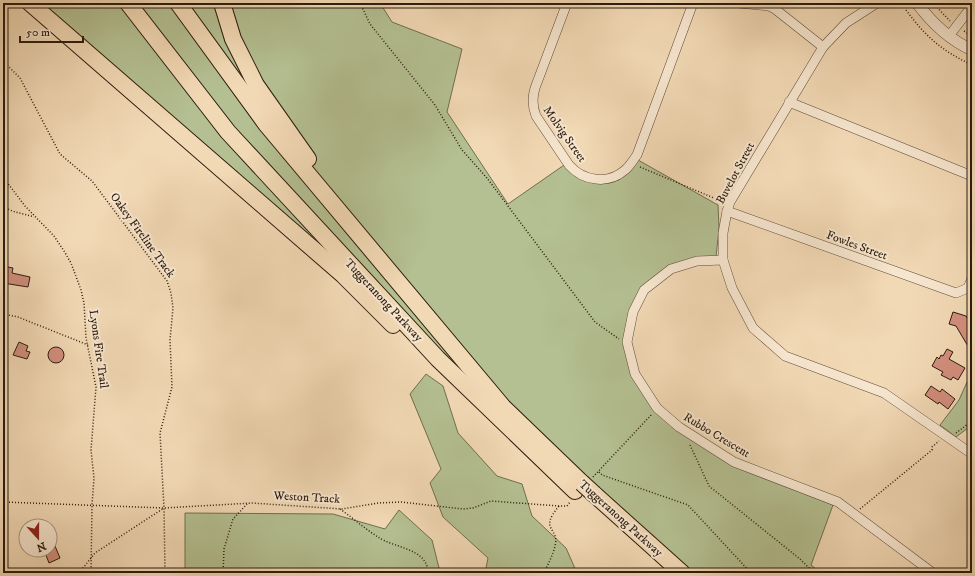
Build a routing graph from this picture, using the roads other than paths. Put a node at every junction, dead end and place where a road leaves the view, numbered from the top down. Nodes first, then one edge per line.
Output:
1 (30, 3) edge
2 (128, 3) edge
3 (178, 3) edge
4 (222, 3) edge
5 (567, 3) edge
6 (877, 3) edge
7 (917, 3) edge
8 (692, 5) edge
9 (737, 5) edge
10 (770, 5) edge
11 (972, 6) edge
12 (949, 36) junction
13 (823, 47) junction
14 (972, 50) edge
15 (789, 102) junction
16 (972, 176) edge
17 (728, 207) junction
18 (723, 260) junction
19 (972, 278) edge
20 (435, 325) junction
21 (491, 412) junction
22 (972, 454) edge
23 (584, 491) junction
24 (665, 573) edge
25 (682, 573) edge
26 (933, 573) edge

1 - 21 highway
2 - 21 highway, Tuggeranong Parkway
3 - 20 highway, Tuggeranong Parkway
4 - 20 highway
5 - 8 street, Molvig Street
6 - 13 street, Buvelot Street
7 - 12 street
9 - 10 street
10 - 13 street
11 - 12 street
12 - 14 street
13 - 15 street, Buvelot Street
15 - 16 street
15 - 17 street, Buvelot Street
17 - 18 street, Buvelot Street
17 - 19 street, Fowles Street
18 - 22 street, Buvelot Street
18 - 26 street, Rubbo Crescent
20 - 23 highway, Tuggeranong Parkway
21 - 23 highway, Tuggeranong Parkway
23 - 24 highway, Tuggeranong Parkway
23 - 25 highway, Tuggeranong Parkway

